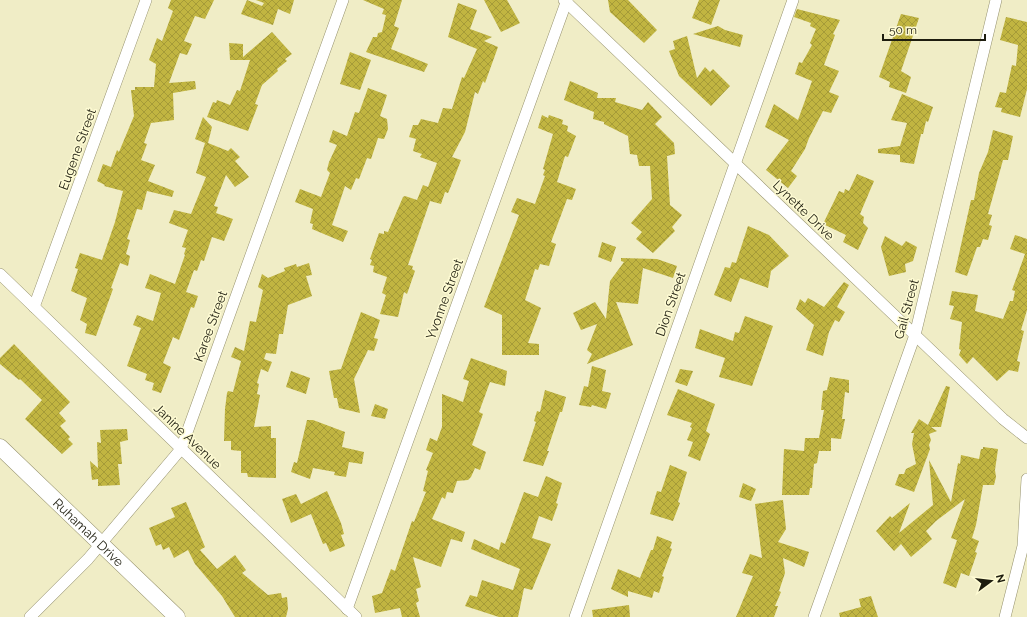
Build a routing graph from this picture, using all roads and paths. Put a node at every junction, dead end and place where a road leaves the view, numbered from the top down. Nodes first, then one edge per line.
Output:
1 (146, 0) edge
2 (343, 0) edge
3 (793, 0) edge
4 (996, 0) edge
5 (566, 1) edge
6 (735, 163) junction
7 (0, 274) edge
8 (34, 307) junction
9 (916, 335) junction
10 (1027, 438) edge
11 (0, 447) edge
12 (181, 449) junction
13 (1027, 479) edge
14 (100, 544) junction
15 (347, 608) junction
16 (30, 617) edge
17 (177, 617) edge
18 (356, 617) edge
19 (575, 617) edge
20 (814, 617) edge
21 (1005, 617) edge

1 - 8 street, Eugene Street
2 - 12 street, Karee Street
3 - 6 street, Dion Street
4 - 9 street, Gail Street
5 - 6 street, Lynette Drive
5 - 15 street, Yvonne Street
6 - 9 street, Lynette Drive
6 - 19 street, Dion Street
7 - 8 street, Janine Avenue
8 - 12 street, Janine Avenue
9 - 10 street, Lynette Drive
9 - 20 street, Gail Street
11 - 14 street, Ruhamah Drive
12 - 14 street, Karee Street
12 - 15 street, Janine Avenue
13 - 21 street
14 - 16 street, Karee Street
14 - 17 street, Ruhamah Drive
15 - 18 street, Janine Avenue

